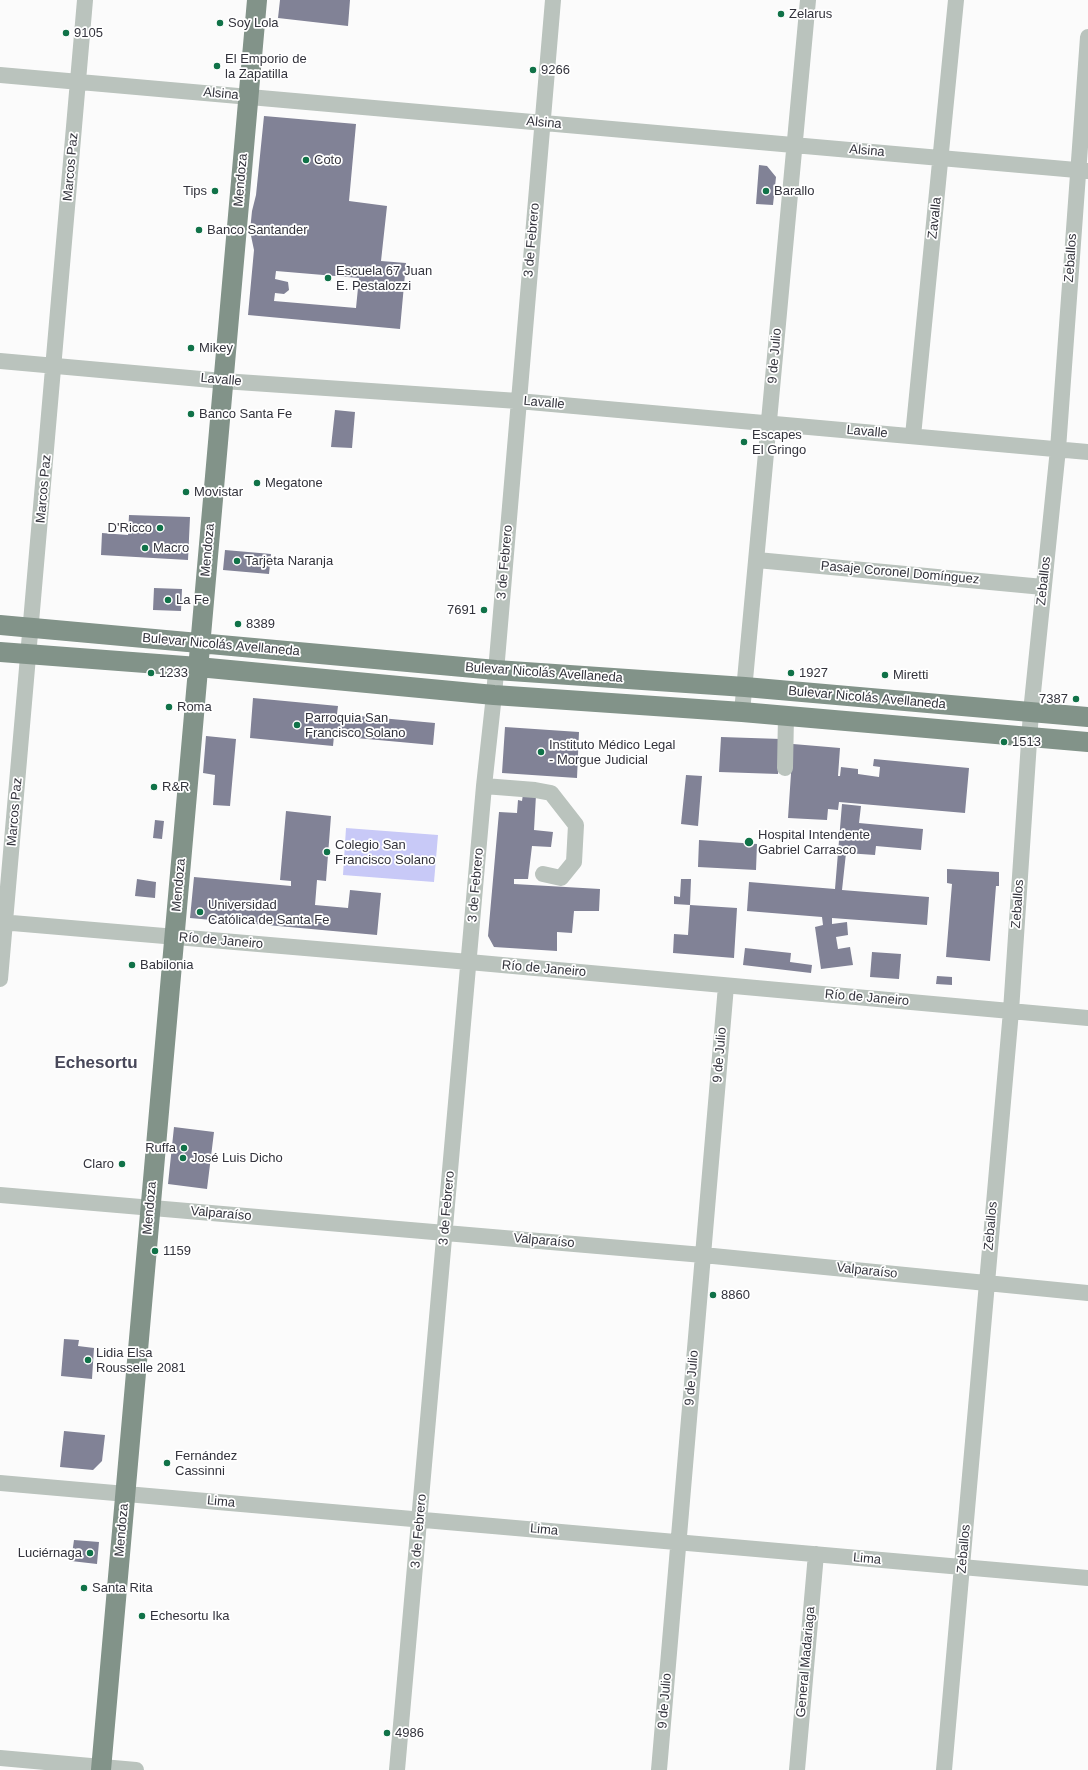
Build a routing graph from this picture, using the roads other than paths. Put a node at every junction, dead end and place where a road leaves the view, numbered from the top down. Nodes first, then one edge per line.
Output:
1 (85, 0) edge
2 (257, 0) edge
3 (553, 0) edge
4 (808, 0) edge
5 (956, 0) edge
6 (1088, 37) edge
7 (0, 75) edge
8 (78, 82) junction
9 (248, 97) junction
10 (543, 123) junction
11 (795, 145) junction
12 (941, 158) junction
13 (1083, 171) edge
14 (0, 361) edge
15 (54, 366) junction
16 (223, 381) junction
17 (518, 401) junction
18 (769, 423) junction
19 (913, 436) junction
20 (1058, 449) junction
21 (1088, 452) edge
22 (756, 560) junction
23 (1043, 587) junction
24 (0, 625) edge
25 (31, 628) junction
26 (200, 643) junction
27 (0, 652) edge
28 (29, 654) junction
29 (198, 667) junction
30 (496, 670) junction
31 (745, 687) junction
32 (494, 695) junction
33 (742, 712) junction
34 (1031, 712) junction
35 (786, 716) junction
36 (1088, 717) edge
37 (1029, 737) junction
38 (1088, 742) edge
39 (784, 768) dead end
40 (484, 786) junction
41 (543, 874) dead end
42 (2, 922) edge
43 (174, 937) junction
44 (469, 962) junction
45 (0, 979) edge
46 (726, 986) junction
47 (1011, 1011) junction
48 (1088, 1018) edge
49 (0, 1195) edge
50 (150, 1208) junction
51 (445, 1233) junction
52 (703, 1255) junction
53 (986, 1283) junction
54 (1088, 1293) edge
55 (0, 1483) edge
56 (125, 1494) junction
57 (420, 1519) junction
58 (678, 1542) junction
59 (816, 1554) junction
60 (962, 1568) junction
61 (1088, 1578) edge
62 (0, 1758) edge
63 (101, 1768) edge
64 (136, 1770) edge
65 (397, 1770) edge
66 (659, 1770) edge
67 (798, 1770) edge
68 (944, 1770) edge

1 - 8 street, Marcos Paz
2 - 9 main road, Mendoza
3 - 10 street, 3 de Febrero
4 - 11 street, 9 de Julio
5 - 12 street, Zavalla
6 - 13 street, Zeballos
7 - 8 street, Alsina
8 - 9 street, Alsina
8 - 15 street, Marcos Paz
9 - 10 street, Alsina
9 - 16 main road, Mendoza
10 - 11 street, Alsina
10 - 17 street, 3 de Febrero
11 - 12 street, Alsina
11 - 18 street, 9 de Julio
12 - 13 street, Alsina
12 - 19 street, Zavalla
13 - 20 street, Zeballos
14 - 15 street, Lavalle
15 - 16 street, Lavalle
15 - 25 street, Marcos Paz
16 - 17 street, Lavalle
16 - 26 main road, Mendoza
17 - 18 street, Lavalle
17 - 30 street, 3 de Febrero
18 - 19 street, Lavalle
18 - 22 street, 9 de Julio
19 - 20 street, Lavalle
20 - 21 street, Lavalle
20 - 23 street, Zeballos
22 - 23 street, Pasaje Coronel Domínguez
22 - 31 street, 9 de Julio
23 - 34 street, Zeballos
24 - 25 main road, Bulevar Nicolás Avellaneda
25 - 26 main road, Bulevar Nicolás Avellaneda
25 - 28 street, Marcos Paz
26 - 29 main road, Mendoza
26 - 30 main road, Bulevar Nicolás Avellaneda
27 - 28 main road, Bulevar Nicolás Avellaneda
28 - 29 main road, Bulevar Nicolás Avellaneda
28 - 42 street, Marcos Paz
29 - 32 main road, Bulevar Nicolás Avellaneda
29 - 43 main road, Mendoza
30 - 31 main road, Bulevar Nicolás Avellaneda
30 - 32 street, 3 de Febrero
31 - 33 street, 9 de Julio
31 - 34 main road, Bulevar Nicolás Avellaneda
32 - 33 main road, Bulevar Nicolás Avellaneda
32 - 40 street, 3 de Febrero
33 - 35 main road, Bulevar Nicolás Avellaneda
34 - 36 main road, Bulevar Nicolás Avellaneda
34 - 37 street, Zeballos
35 - 37 main road, Bulevar Nicolás Avellaneda
35 - 39 street
37 - 38 main road, Bulevar Nicolás Avellaneda
37 - 47 street, Zeballos
40 - 41 street
40 - 44 street, 3 de Febrero
42 - 43 street, Río de Janeiro
42 - 45 street, Marcos Paz
43 - 44 street, Río de Janeiro
43 - 50 main road, Mendoza
44 - 46 street, Río de Janeiro
44 - 51 street, 3 de Febrero
46 - 47 street, Río de Janeiro
46 - 52 street, 9 de Julio
47 - 48 street, Río de Janeiro
47 - 53 street, Zeballos
49 - 50 street, Valparaíso
50 - 51 street, Valparaíso
50 - 56 main road, Mendoza
51 - 52 street, Valparaíso
51 - 57 street, 3 de Febrero
52 - 53 street, Valparaíso
52 - 58 street, 9 de Julio
53 - 54 street, Valparaíso
53 - 60 street, Zeballos
55 - 56 street, Lima
56 - 57 street, Lima
56 - 63 main road, Mendoza
57 - 58 street, Lima
57 - 65 street, 3 de Febrero
58 - 59 street, Lima
58 - 66 street, 9 de Julio
59 - 60 street, Lima
59 - 67 street, General Madariaga
60 - 61 street, Lima
60 - 68 street, Zeballos
62 - 63 street
63 - 64 street

